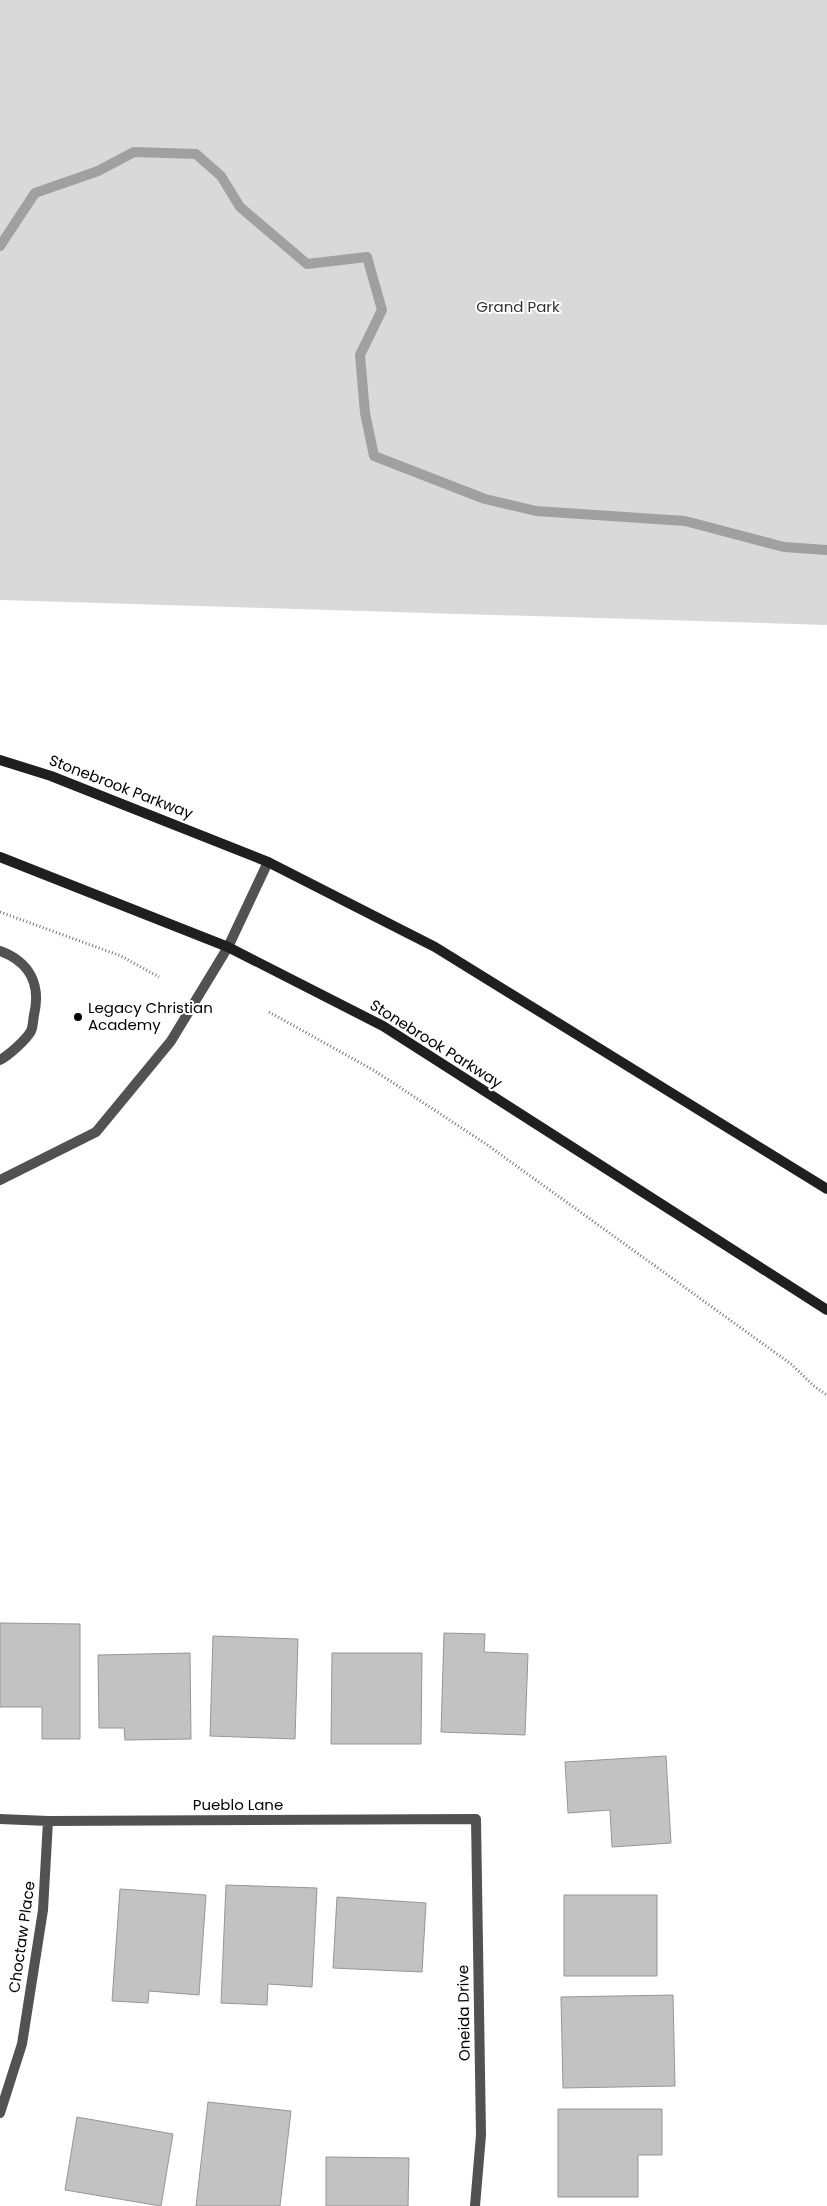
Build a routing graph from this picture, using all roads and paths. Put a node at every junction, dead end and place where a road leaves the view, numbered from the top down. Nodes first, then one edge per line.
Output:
1 (0, 760) edge
2 (0, 857) edge
3 (268, 862) junction
4 (0, 912) edge
5 (228, 947) junction
6 (0, 951) edge
7 (159, 977) dead end
8 (269, 1012) dead end
9 (0, 1060) edge
10 (0, 1180) edge
11 (827, 1189) edge
12 (827, 1310) edge
13 (827, 1394) edge
14 (476, 1818) joint
15 (0, 1819) edge
16 (48, 1821) junction
17 (0, 2113) edge
18 (475, 2206) edge

1 - 3 main road, Stonebrook Parkway
2 - 5 main road, Stonebrook Parkway
3 - 5 street
3 - 11 main road, Stonebrook Parkway
4 - 7 path
5 - 10 street
5 - 12 main road, Stonebrook Parkway
6 - 9 street
8 - 13 path
14 - 16 street, Pueblo Lane
14 - 18 street, Oneida Drive
15 - 16 street, Pueblo Lane
16 - 17 street, Choctaw Place

